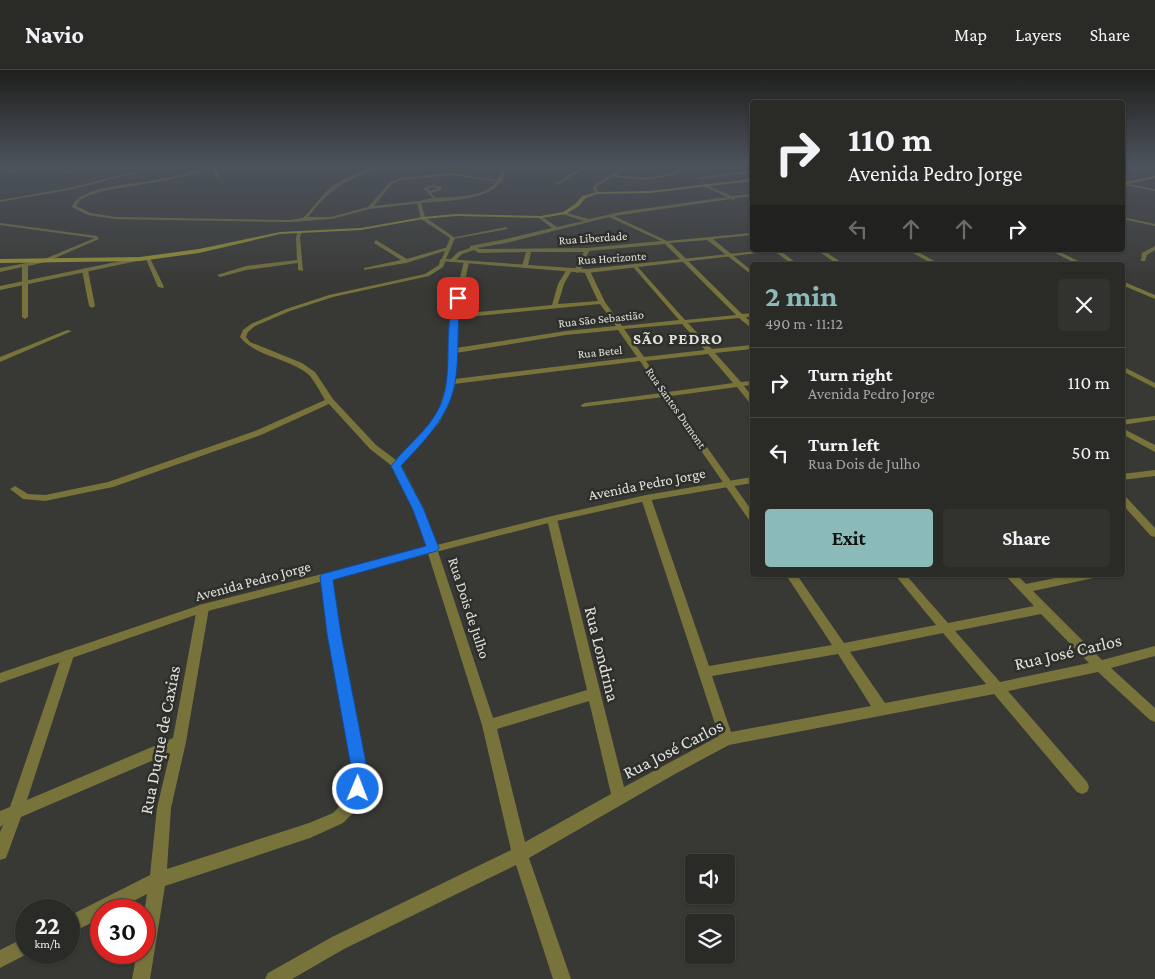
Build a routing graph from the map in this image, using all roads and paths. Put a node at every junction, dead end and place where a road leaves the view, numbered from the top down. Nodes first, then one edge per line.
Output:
1 (74, 206) edge
2 (314, 206) edge
3 (383, 206) edge
4 (419, 206) edge
5 (575, 206) edge
6 (662, 206) edge
7 (370, 208) joint
8 (564, 213) junction
9 (610, 216) junction
10 (541, 217) junction
11 (304, 218) junction
12 (423, 218) junction
13 (1125, 219) edge
14 (590, 221) junction
15 (0, 224) edge
16 (1155, 225) edge
17 (506, 228) dead end
18 (556, 228) junction
19 (300, 232) junction
20 (750, 234) edge
21 (453, 238) junction
22 (709, 239) junction
23 (376, 242) dead end
24 (666, 242) junction
25 (1155, 248) edge
26 (448, 249) junction
27 (473, 249) junction
28 (587, 250) junction
29 (529, 251) junction
30 (762, 252) edge
31 (779, 252) edge
32 (823, 252) edge
33 (915, 252) edge
34 (1056, 252) edge
35 (733, 256) junction
36 (143, 259) junction
37 (443, 260) junction
38 (1143, 260) dead end
39 (0, 261) edge
40 (44, 261) junction
41 (299, 261) junction
42 (406, 261) junction
43 (452, 261) junction
44 (466, 262) junction
45 (686, 262) junction
46 (792, 262) edge
47 (838, 262) edge
48 (933, 262) edge
49 (1077, 262) edge
50 (25, 265) junction
51 (525, 266) junction
52 (636, 267) junction
53 (366, 269) dead end
54 (0, 270) edge
55 (85, 270) junction
56 (301, 270) dead end
57 (569, 270) junction
58 (577, 271) junction
59 (587, 271) junction
60 (750, 271) edge
61 (220, 275) dead end
62 (26, 283) junction
63 (1125, 284) edge
64 (161, 287) dead end
65 (0, 288) edge
66 (1155, 297) edge
67 (602, 302) junction
68 (92, 306) dead end
69 (554, 307) junction
70 (750, 315) edge
71 (454, 316) junction
72 (742, 316) junction
73 (25, 317) dead end
74 (683, 322) junction
75 (750, 324) edge
76 (621, 328) junction
77 (69, 331) dead end
78 (750, 347) edge
79 (453, 351) junction
80 (708, 352) junction
81 (642, 359) junction
82 (0, 360) edge
83 (1125, 370) edge
84 (451, 382) junction
85 (750, 383) edge
86 (738, 384) junction
87 (1155, 386) edge
88 (666, 394) junction
89 (750, 398) edge
90 (330, 401) junction
91 (585, 405) dead end
92 (1155, 418) edge
93 (1125, 423) edge
94 (1125, 432) edge
95 (1155, 449) edge
96 (396, 466) junction
97 (1155, 473) edge
98 (1125, 477) edge
99 (750, 480) edge
100 (729, 483) junction
101 (15, 488) dead end
102 (646, 498) junction
103 (1125, 501) edge
104 (750, 515) edge
105 (552, 519) junction
106 (1155, 534) edge
107 (433, 548) junction
108 (326, 577) junction
109 (792, 577) edge
110 (902, 577) edge
111 (1012, 577) edge
112 (1080, 577) edge
113 (1023, 589) junction
114 (203, 608) junction
115 (1043, 609) junction
116 (947, 629) junction
117 (840, 649) junction
118 (1155, 650) edge
119 (68, 655) junction
120 (1100, 666) junction
121 (705, 672) junction
122 (0, 678) edge
123 (996, 688) junction
124 (594, 694) junction
125 (881, 710) junction
126 (1155, 716) edge
127 (489, 724) junction
128 (727, 739) junction
129 (179, 742) junction
130 (1082, 787) dead end
131 (620, 798) junction
132 (15, 814) junction
133 (0, 820) edge
134 (0, 852) edge
135 (520, 854) junction
136 (158, 880) junction
137 (80, 919) edge
138 (15, 952) edge
139 (0, 959) edge
140 (141, 979) edge
141 (274, 979) edge
142 (562, 979) edge

1 - 11 street
2 - 11 street
3 - 7 street
4 - 12 street
5 - 8 main road
6 - 9 street
7 - 11 street
8 - 10 main road
8 - 14 street
9 - 14 street
9 - 24 street
10 - 12 main road
10 - 18 street
12 - 19 main road
12 - 21 street
13 - 16 street
14 - 18 street
15 - 40 street
17 - 21 street
18 - 27 street
19 - 36 main road
19 - 41 street
20 - 22 street, Rua Liberdade
21 - 26 street
22 - 24 street, Rua Liberdade
22 - 35 street
23 - 42 street
24 - 28 street, Rua Liberdade
24 - 45 street
25 - 38 street
26 - 37 street
26 - 42 street
27 - 29 street, Rua Liberdade
27 - 43 street
28 - 29 street, Rua Liberdade
28 - 58 street
29 - 51 street
30 - 35 street, Rua Horizonte
31 - 46 street
32 - 47 street
33 - 48 street
34 - 49 street
35 - 45 street, Rua Horizonte
35 - 60 street
36 - 40 main road
36 - 55 street
36 - 64 street
37 - 43 street, Rua Horizonte
37 - 90 street
39 - 40 main road
40 - 50 street
41 - 56 street
41 - 61 street
42 - 53 street
43 - 44 street, Rua Horizonte
44 - 51 street, Rua Horizonte
44 - 71 street
45 - 52 street, Rua Horizonte
45 - 72 street
50 - 54 street
50 - 62 street
51 - 57 street, Rua Horizonte
52 - 59 street, Rua Horizonte
52 - 74 street
55 - 62 street
55 - 68 street
57 - 58 street, Rua Horizonte
57 - 69 street
58 - 59 street, Rua Horizonte
59 - 67 street, Rua Santos Dumont
62 - 65 street
62 - 73 street
63 - 66 street
67 - 69 street
67 - 76 street, Rua Santos Dumont
69 - 71 street
70 - 72 street, Rua São Sebastião
71 - 79 street
72 - 74 street, Rua São Sebastião
72 - 75 street
74 - 76 street, Rua São Sebastião
74 - 80 street
76 - 79 street, Rua São Sebastião
76 - 81 street, Rua Santos Dumont
77 - 82 street
78 - 80 street, Rua Betel
79 - 84 street
80 - 81 street, Rua Betel
80 - 86 street
81 - 84 street, Rua Betel
81 - 88 street, Rua Santos Dumont
83 - 87 street
84 - 96 street
85 - 86 street
86 - 88 street
86 - 89 street
88 - 91 street
88 - 100 street, Rua Santos Dumont
90 - 96 street
90 - 101 street
92 - 93 street
94 - 95 street
96 - 107 street, Rua Dois de Julho
97 - 98 street
99 - 100 street, Avenida Pedro Jorge
100 - 102 street, Avenida Pedro Jorge
100 - 104 street, Rua Santos Dumont
102 - 105 street, Avenida Pedro Jorge
102 - 121 street
103 - 106 street
105 - 107 street, Avenida Pedro Jorge
105 - 124 street, Rua Londrina
107 - 108 street, Avenida Pedro Jorge
107 - 127 street, Rua Dois de Julho
108 - 114 street, Avenida Pedro Jorge
108 - 136 street
109 - 117 street
110 - 116 street
111 - 113 street
112 - 113 street
113 - 115 street
114 - 119 street, Avenida Pedro Jorge
114 - 129 street, Rua Duque de Caxias
115 - 116 street
115 - 120 street
116 - 117 street
116 - 123 street
117 - 121 street
117 - 125 street
118 - 120 street, Rua José Carlos
119 - 122 street, Avenida Pedro Jorge
119 - 132 street
120 - 123 street, Rua José Carlos
120 - 126 street
121 - 128 street
123 - 125 street, Rua José Carlos
123 - 130 street
124 - 127 street
124 - 131 street, Rua Londrina
125 - 128 street, Rua José Carlos
127 - 135 street, Rua Dois de Julho
128 - 131 street, Rua José Carlos
129 - 132 street
129 - 136 street, Rua Duque de Caxias
131 - 135 street, Rua José Carlos
132 - 133 street
132 - 134 street
135 - 141 street, Rua José Carlos
135 - 142 street, Rua Dois de Julho
136 - 137 street
136 - 140 street, Rua Duque de Caxias
138 - 139 street

